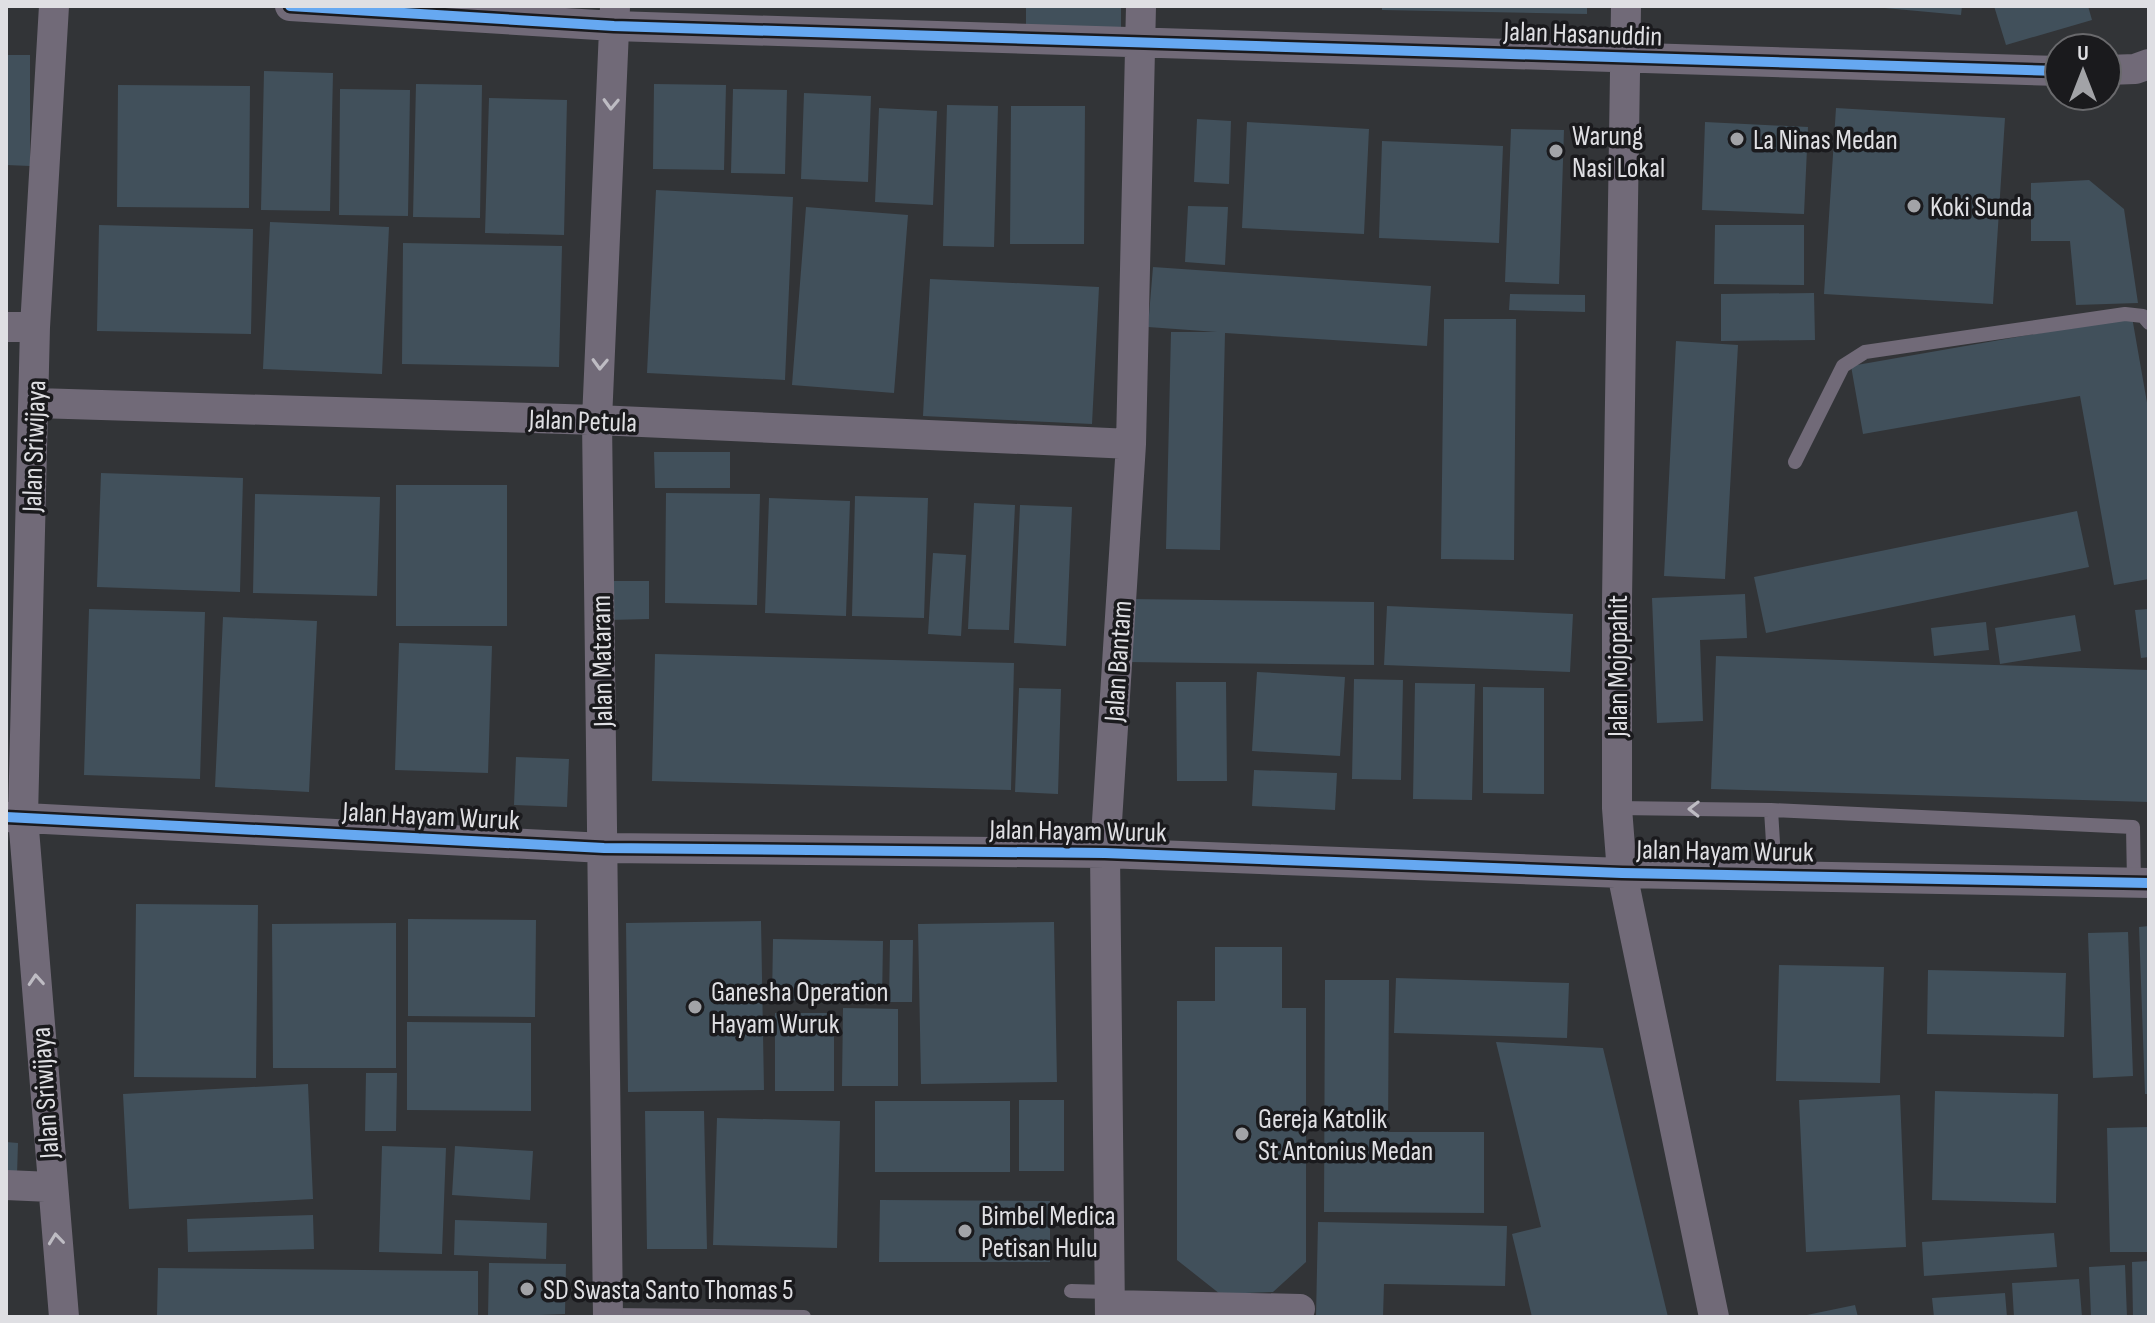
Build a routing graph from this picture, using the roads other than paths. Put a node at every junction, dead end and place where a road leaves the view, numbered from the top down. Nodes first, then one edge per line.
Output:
1 (54, 6) edge
2 (290, 6) edge
3 (1141, 6) edge
4 (1626, 6) edge
5 (614, 16) edge
6 (1140, 42) junction
7 (1626, 58) junction
8 (2043, 71) edge
9 (2149, 323) edge
10 (21, 327) edge
11 (36, 403) junction
12 (597, 420) junction
13 (1131, 444) junction
14 (1795, 462) dead end
15 (18, 502) edge
16 (1617, 808) junction
17 (1771, 810) junction
18 (14, 817) edge
19 (2133, 827) junction
20 (2149, 827) edge
21 (604, 848) junction
22 (1105, 853) junction
23 (1622, 873) junction
24 (1775, 875) junction
25 (2142, 882) edge
26 (6, 1185) edge
27 (51, 1187) junction
28 (1071, 1291) dead end
29 (1110, 1305) edge
30 (1300, 1309) dead end
31 (608, 1316) edge
32 (64, 1317) edge
33 (804, 1317) edge
34 (1714, 1317) edge

1 - 10 street, Jalan Sriwijaya
2 - 5 street, Jalan Hasanuddin
3 - 6 street, Jalan Bantam
4 - 7 street, Jalan Mojopahit
5 - 6 street, Jalan Hasanuddin
5 -> 12 street, Jalan Mataram
6 - 7 street, Jalan Hasanuddin
6 - 13 street, Jalan Bantam
7 - 8 street, Jalan Hasanuddin
7 - 16 street, Jalan Mojopahit
9 - 14 lane
10 - 11 street, Jalan Sriwijaya
11 - 12 street, Jalan Petula
11 - 15 street, Jalan Sriwijaya
12 - 13 street, Jalan Petula
12 - 21 street, Jalan Mataram
13 - 22 street, Jalan Bantam
15 - 18 street, Jalan Sriwijaya
17 -> 16 lane
16 - 23 street, Jalan Mojopahit
17 - 19 lane
17 - 24 lane
18 - 21 street, Jalan Hayam Wuruk
27 -> 18 street, Jalan Sriwijaya
19 - 20 lane
19 - 25 lane
21 - 22 street, Jalan Hayam Wuruk
21 - 31 street, Jalan Mataram
22 - 23 street, Jalan Hayam Wuruk
22 - 29 street, Jalan Bantam
23 - 24 street, Jalan Hayam Wuruk
23 - 34 street, Jalan Mojopahit
24 - 25 street, Jalan Hayam Wuruk
26 - 27 street
32 -> 27 street, Jalan Sriwijaya
28 - 29 lane
29 - 30 street
31 - 33 lane

